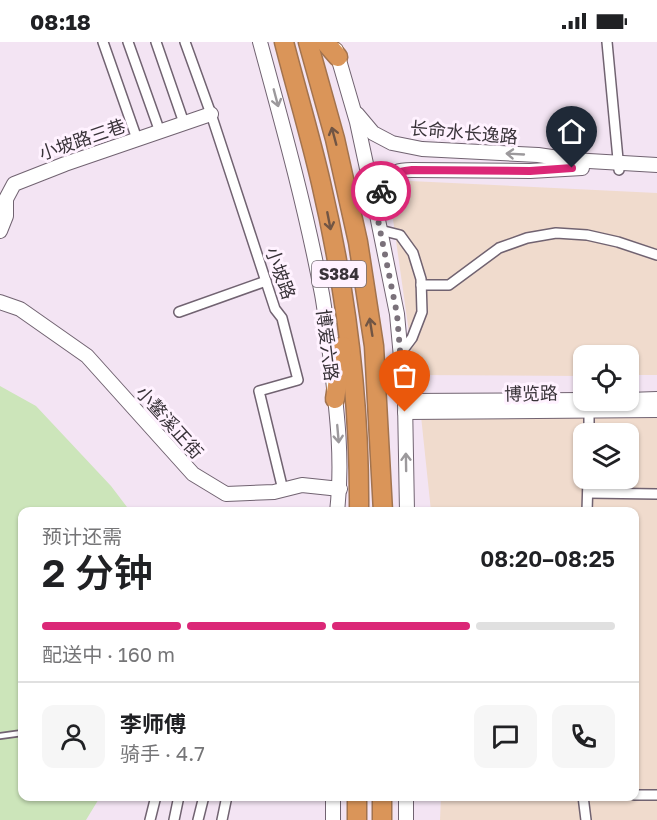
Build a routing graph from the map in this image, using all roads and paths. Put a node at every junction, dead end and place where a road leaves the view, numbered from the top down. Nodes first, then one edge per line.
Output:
1 (103, 42) edge
2 (129, 42) edge
3 (156, 42) edge
4 (185, 42) edge
5 (260, 42) edge
6 (284, 42) edge
7 (308, 42) edge
8 (325, 42) edge
9 (607, 42) edge
10 (336, 50) edge
11 (353, 109) junction
12 (211, 114) junction
13 (184, 123) junction
14 (160, 132) junction
15 (137, 139) junction
16 (657, 165) edge
17 (619, 166) junction
18 (657, 172) edge
19 (377, 215) junction
20 (380, 230) junction
21 (0, 231) edge
22 (657, 255) edge
23 (266, 281) junction
24 (421, 285) junction
25 (0, 302) edge
26 (179, 312) dead end
27 (346, 320) junction
28 (400, 354) junction
29 (335, 399) junction
30 (639, 399) edge
31 (657, 399) edge
32 (573, 405) edge
33 (405, 407) junction
34 (639, 409) edge
35 (657, 410) edge
36 (340, 489) junction
37 (588, 489) edge
38 (283, 490) junction
39 (588, 493) junction
40 (657, 494) edge
41 (338, 507) edge
42 (359, 507) edge
43 (383, 507) edge
44 (407, 507) edge
45 (587, 507) edge
46 (18, 734) edge
47 (0, 736) edge
48 (639, 795) edge
49 (657, 795) edge
50 (155, 801) edge
51 (178, 801) edge
52 (203, 801) edge
53 (226, 801) edge
54 (333, 801) edge
55 (357, 801) edge
56 (382, 801) edge
57 (406, 801) edge
58 (584, 801) edge
59 (150, 820) edge
60 (174, 820) edge
61 (198, 820) edge
62 (222, 820) edge
63 (333, 820) edge
64 (357, 820) edge
65 (382, 820) edge
66 (406, 820) edge
67 (586, 820) edge

1 - 15 street
2 - 14 street
3 - 13 street
4 - 12 street, 小坡路
5 -> 29 street, 博爱六路
6 -> 27 highway, 博爱六路 / S384
43 -> 7 highway, S384
8 - 10 highway
9 - 17 street
10 - 11 street
17 -> 11 street, 长命水长逸路
11 - 19 street
12 - 13 street, 小坡路三巷
12 - 23 street, 小坡路
13 - 14 street, 小坡路三巷
14 - 15 street, 小坡路三巷
15 - 21 street, 小坡路三巷
16 - 17 street, 长命水长逸路
17 - 18 street, 长命水长逸路
17 - 19 street, 长命水长逸路
19 - 20 street
20 - 24 street
20 - 28 street
22 - 24 street
23 - 26 street
23 - 38 street, 小坡路
24 - 28 street
25 - 38 street, 小鳌溪正街
27 - 29 highway
27 - 42 highway, 博爱六路 / S384
28 - 33 street
29 -> 36 street, 博爱六路
30 - 31 street
32 - 33 street, 博览路
44 -> 33 street
34 - 35 street, 博览路
36 - 38 street, 小鳌溪正街
36 - 41 street, 博爱六路
37 - 39 street
39 - 40 street
39 - 45 street
46 - 47 lane
48 - 49 street
50 - 59 street
51 - 60 street
52 - 61 street
53 - 62 street
54 - 63 street
55 - 64 highway
56 - 65 highway
57 - 66 street
58 - 67 street

